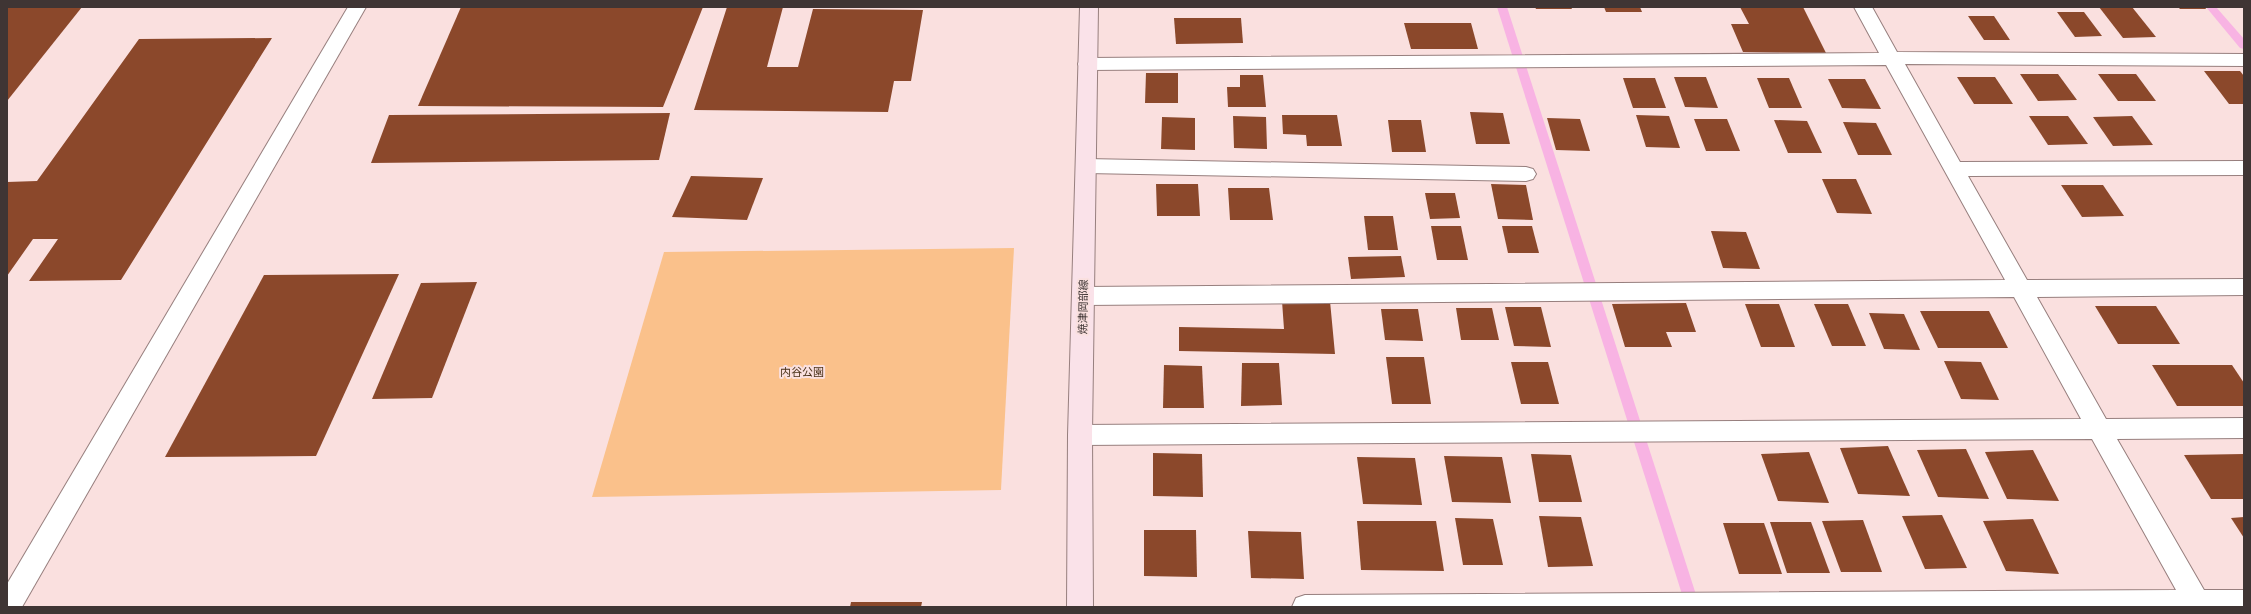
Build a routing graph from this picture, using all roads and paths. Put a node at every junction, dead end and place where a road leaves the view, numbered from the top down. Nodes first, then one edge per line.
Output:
1 (357, 7) edge
2 (1089, 7) edge
3 (1863, 7) edge
4 (1891, 58) junction
5 (2244, 60) edge
6 (1087, 64) junction
7 (1086, 166) junction
8 (2244, 168) edge
9 (1954, 169) junction
10 (1526, 174) dead end
11 (2021, 287) junction
12 (2244, 287) edge
13 (1084, 296) junction
14 (2098, 428) junction
15 (2244, 428) edge
16 (1080, 435) junction
17 (2244, 602) edge
18 (2197, 604) edge
19 (8, 607) edge
20 (1080, 607) edge
21 (1305, 607) edge

1 - 19 street
2 - 6 main road, 焼津岡部線
3 - 4 street
4 - 5 street
4 - 6 street
4 - 9 street
6 - 7 main road, 焼津岡部線
7 - 10 street
7 - 13 main road, 焼津岡部線
8 - 9 street
9 - 11 street
11 - 12 street
11 - 13 street
11 - 14 street
13 - 16 main road, 焼津岡部線
14 - 15 street
14 - 16 street
14 - 18 street
16 - 20 main road, 焼津岡部線
17 - 18 street
18 - 21 street

